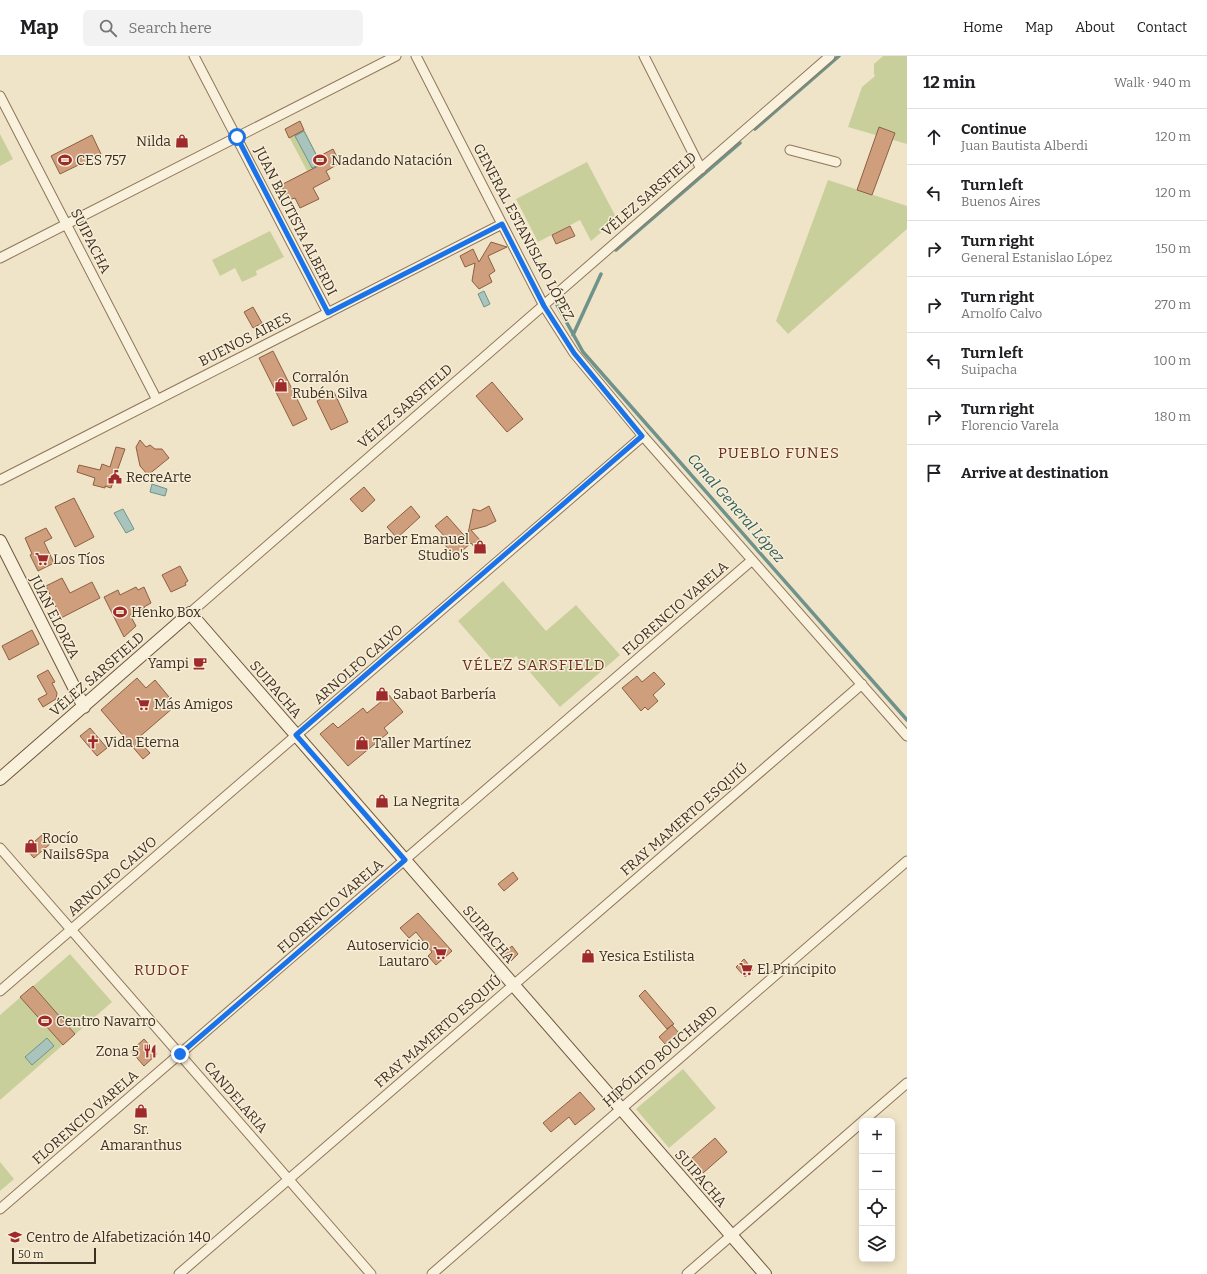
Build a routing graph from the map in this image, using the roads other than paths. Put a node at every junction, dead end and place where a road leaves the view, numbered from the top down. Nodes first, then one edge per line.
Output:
1 (194, 56) edge
2 (396, 56) edge
3 (416, 56) edge
4 (644, 56) edge
5 (830, 56) edge
6 (0, 96) edge
7 (237, 137) junction
8 (790, 150) dead end
9 (836, 162) dead end
10 (701, 169) junction
11 (502, 224) junction
12 (66, 225) junction
13 (0, 258) edge
14 (544, 306) junction
15 (328, 313) junction
16 (156, 400) junction
17 (642, 436) junction
18 (0, 480) edge
19 (0, 541) edge
20 (751, 561) junction
21 (190, 613) junction
22 (862, 684) junction
23 (84, 707) junction
24 (296, 735) junction
25 (907, 736) edge
26 (0, 779) edge
27 (0, 848) edge
28 (405, 860) junction
29 (907, 861) edge
30 (71, 930) junction
31 (513, 985) junction
32 (0, 991) edge
33 (180, 1054) junction
34 (907, 1083) edge
35 (620, 1109) junction
36 (866, 1118) edge
37 (859, 1124) edge
38 (289, 1179) junction
39 (0, 1209) edge
40 (731, 1235) junction
41 (179, 1274) edge
42 (371, 1274) edge
43 (432, 1274) edge
44 (687, 1274) edge
45 (765, 1274) edge

1 - 7 street, JUAN BAUTISTA ALBERDI
2 - 7 street
3 - 11 street, GENERAL ESTANISLAO LÓPEZ
4 - 10 street
5 - 10 street, VÉLEZ SARSFIELD
6 - 12 street, SUIPACHA
7 - 12 street
7 - 15 street, JUAN BAUTISTA ALBERDI
8 - 9 street
10 - 14 street, VÉLEZ SARSFIELD
11 - 14 street, GENERAL ESTANISLAO LÓPEZ
11 - 15 street, BUENOS AIRES
12 - 13 street
12 - 16 street, SUIPACHA
14 - 17 street, GENERAL ESTANISLAO LÓPEZ
14 - 21 street, VÉLEZ SARSFIELD
15 - 16 street, BUENOS AIRES
16 - 18 street, BUENOS AIRES
17 - 20 street, GENERAL ESTANISLAO LÓPEZ
17 - 24 street, ARNOLFO CALVO
19 - 23 main road, JUAN ELORZA
20 - 22 street, GENERAL ESTANISLAO LÓPEZ
20 - 28 street, FLORENCIO VARELA
21 - 23 main road, VÉLEZ SARSFIELD
21 - 24 main road, SUIPACHA
22 - 25 street, GENERAL ESTANISLAO LÓPEZ
22 - 31 street, FRAY MAMERTO ESQUIÚ
23 - 26 main road, VÉLEZ SARSFIELD
24 - 28 main road, SUIPACHA
24 - 30 street, ARNOLFO CALVO
27 - 30 street, CANDELARIA
28 - 31 main road, SUIPACHA
28 - 33 street, FLORENCIO VARELA
29 - 35 street, HIPÓLITO BOUCHARD
30 - 32 street, ARNOLFO CALVO
30 - 33 street, CANDELARIA
31 - 35 main road, SUIPACHA
31 - 38 street, FRAY MAMERTO ESQUIÚ
33 - 38 street, CANDELARIA
33 - 39 street, FLORENCIO VARELA
34 - 36 street
35 - 40 main road, SUIPACHA
35 - 43 street, HIPÓLITO BOUCHARD
37 - 40 street
38 - 41 street, FRAY MAMERTO ESQUIÚ
38 - 42 street, CANDELARIA
40 - 44 street
40 - 45 main road, SUIPACHA

